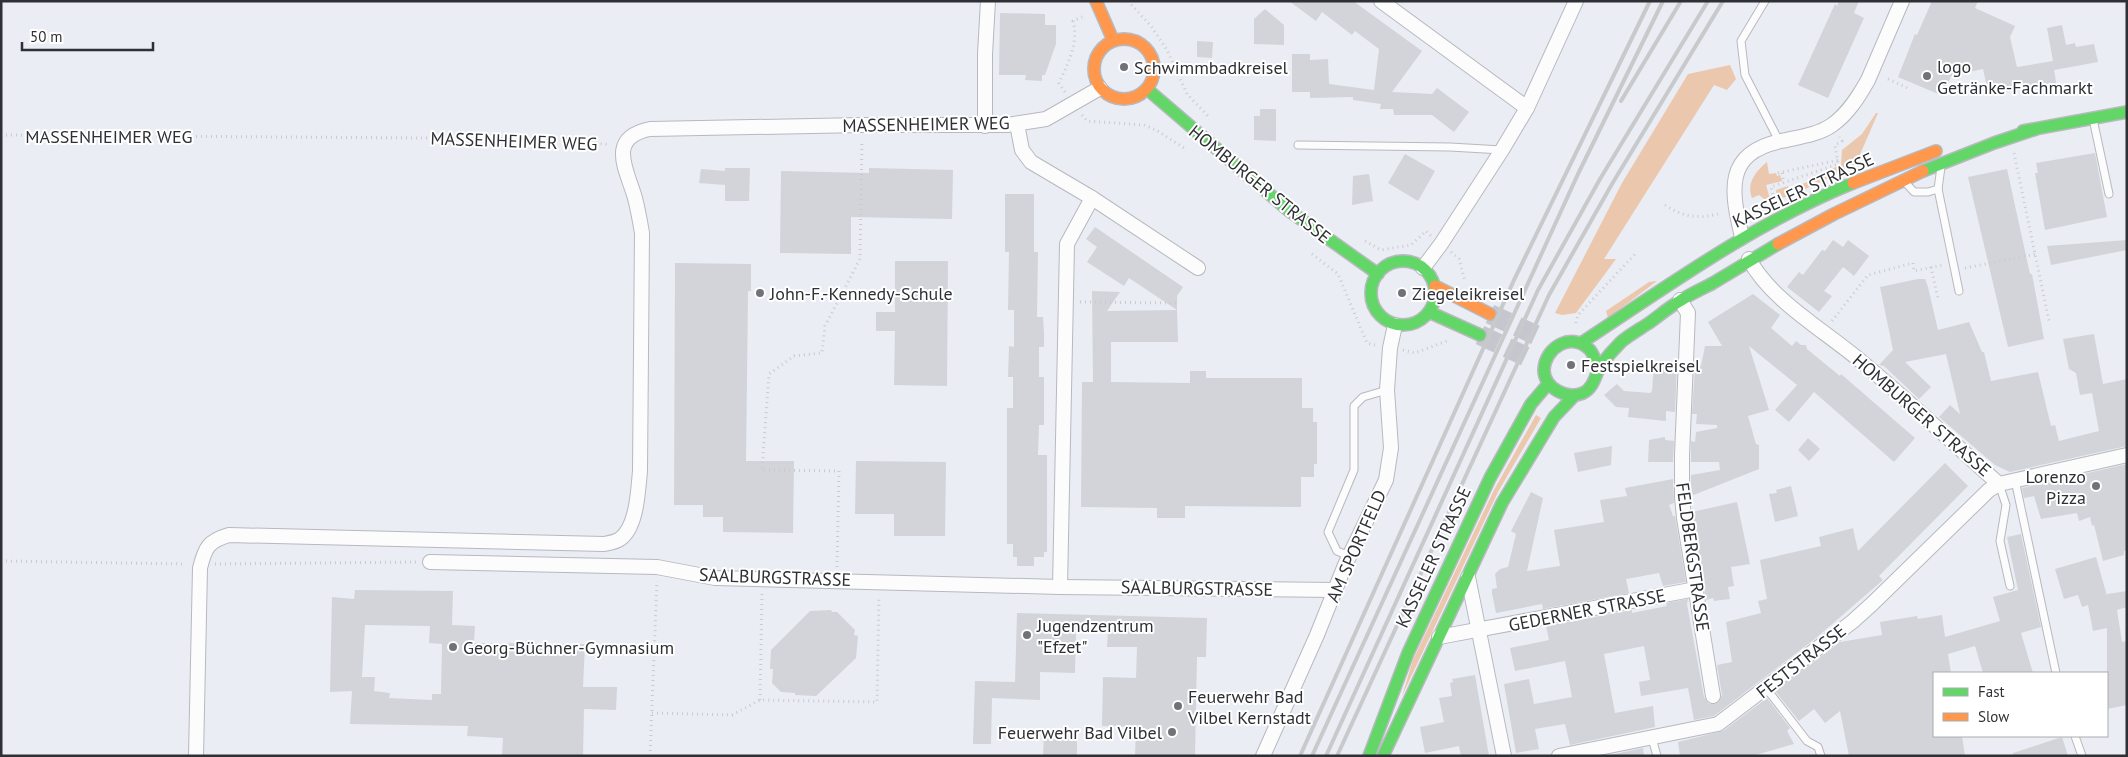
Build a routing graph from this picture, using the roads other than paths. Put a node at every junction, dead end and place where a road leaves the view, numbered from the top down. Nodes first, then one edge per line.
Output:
1 (988, 1) edge
2 (1096, 1) edge
3 (1382, 1) edge
4 (1576, 1) edge
5 (1765, 1) edge
6 (1902, 1) edge
7 (1113, 40) junction
8 (1100, 88) junction
9 (1147, 89) junction
10 (1527, 108) junction
11 (2127, 112) edge
12 (2093, 118) junction
13 (1017, 124) junction
14 (985, 126) junction
15 (2036, 129) junction
16 (1779, 141) junction
17 (1960, 144) dead end
18 (1298, 145) dead end
19 (1945, 148) dead end
20 (1502, 150) junction
21 (1942, 162) junction
22 (1902, 179) junction
23 (1938, 189) junction
24 (2109, 194) dead end
25 (1092, 198) junction
26 (1742, 237) junction
27 (1749, 259) junction
28 (1198, 268) dead end
29 (1423, 268) junction
30 (1378, 274) junction
31 (1435, 286) junction
32 (1959, 291) dead end
33 (1680, 300) junction
34 (1429, 312) junction
35 (1490, 314) tunnel mouth
36 (1395, 324) junction
37 (1480, 335) tunnel mouth
38 (1580, 343) junction
39 (1531, 359) tunnel mouth
40 (1544, 367) junction
41 (1598, 371) junction
42 (1548, 384) junction
43 (1387, 390) junction
44 (1575, 395) junction
45 (2127, 455) edge
46 (2015, 480) junction
47 (1999, 484) junction
48 (1349, 556) junction
49 (430, 562) road end
50 (1468, 577) junction
51 (2010, 586) dead end
52 (1060, 587) junction
53 (1696, 589) junction
54 (1334, 590) junction
55 (1478, 631) junction
56 (1439, 637) junction
57 (2056, 672) edge
58 (1766, 688) junction
59 (1714, 696) dead end
60 (2075, 737) edge
61 (1652, 738) junction
62 (196, 756) edge
63 (1263, 756) edge
64 (1369, 756) edge
65 (1383, 756) edge
66 (1504, 756) edge
67 (1559, 756) edge
68 (1657, 756) edge
69 (1821, 756) edge
70 (2082, 756) edge

1 - 14 street
2 - 7 main road
3 - 10 street
4 - 10 street
5 - 16 lane
6 - 16 street
7 - 8 main road
7 - 9 main road
8 - 9 main road
8 - 13 street, MASSENHEIMER WEG
9 - 30 main road, HOMBURGER STRASSE
10 - 20 street
11 - 12 main road, KASSELER STRASSE
12 - 15 main road, KASSELER STRASSE
12 - 24 lane
13 - 14 street, MASSENHEIMER WEG
13 - 25 street
14 - 62 street, MASSENHEIMER WEG
15 - 17 main road, KASSELER STRASSE
15 - 21 main road, KASSELER STRASSE
16 - 26 street
18 - 20 lane
19 - 26 main road, KASSELER STRASSE
20 - 29 street
21 - 22 main road, KASSELER STRASSE
21 - 23 lane
22 - 23 lane
22 - 27 main road, KASSELER STRASSE
23 - 32 lane
25 - 28 street
25 - 52 street
26 - 27 main road
26 - 38 main road, KASSELER STRASSE
27 - 33 main road, KASSELER STRASSE
27 - 47 street, HOMBURGER STRASSE
29 - 30 main road
29 - 31 main road
30 - 36 main road
31 - 34 main road
31 - 35 main road
33 - 41 main road, KASSELER STRASSE
33 - 53 street, FELDBERGSTRASSE
34 - 36 main road
34 - 37 main road
36 - 43 street, AM SPORTFELD
38 - 40 main road, KASSELER STRASSE
38 - 41 main road
39 - 40 main road
40 - 42 main road
41 - 44 main road, KASSELER STRASSE
42 - 44 main road
42 - 64 main road, KASSELER STRASSE
43 - 48 street, AM SPORTFELD
43 - 48 lane
44 - 50 main road, KASSELER STRASSE
45 - 46 street, HOMBURGER STRASSE
46 - 47 street, HOMBURGER STRASSE
46 - 57 lane
47 - 51 lane
47 - 58 street, FESTSTRASSE
48 - 54 street, AM SPORTFELD
49 - 52 street, SAALBURGSTRASSE
50 - 55 street
50 - 56 main road, KASSELER STRASSE
52 - 54 street, SAALBURGSTRASSE
53 - 55 street, GEDERNER STRASSE
53 - 59 street, FELDBERGSTRASSE
54 - 63 street, AM SPORTFELD
55 - 56 street, GEDERNER STRASSE
55 - 66 street
56 - 65 main road, KASSELER STRASSE
58 - 61 street, FESTSTRASSE
58 - 69 lane
60 - 70 lane
61 - 67 street, FESTSTRASSE
61 - 68 lane

